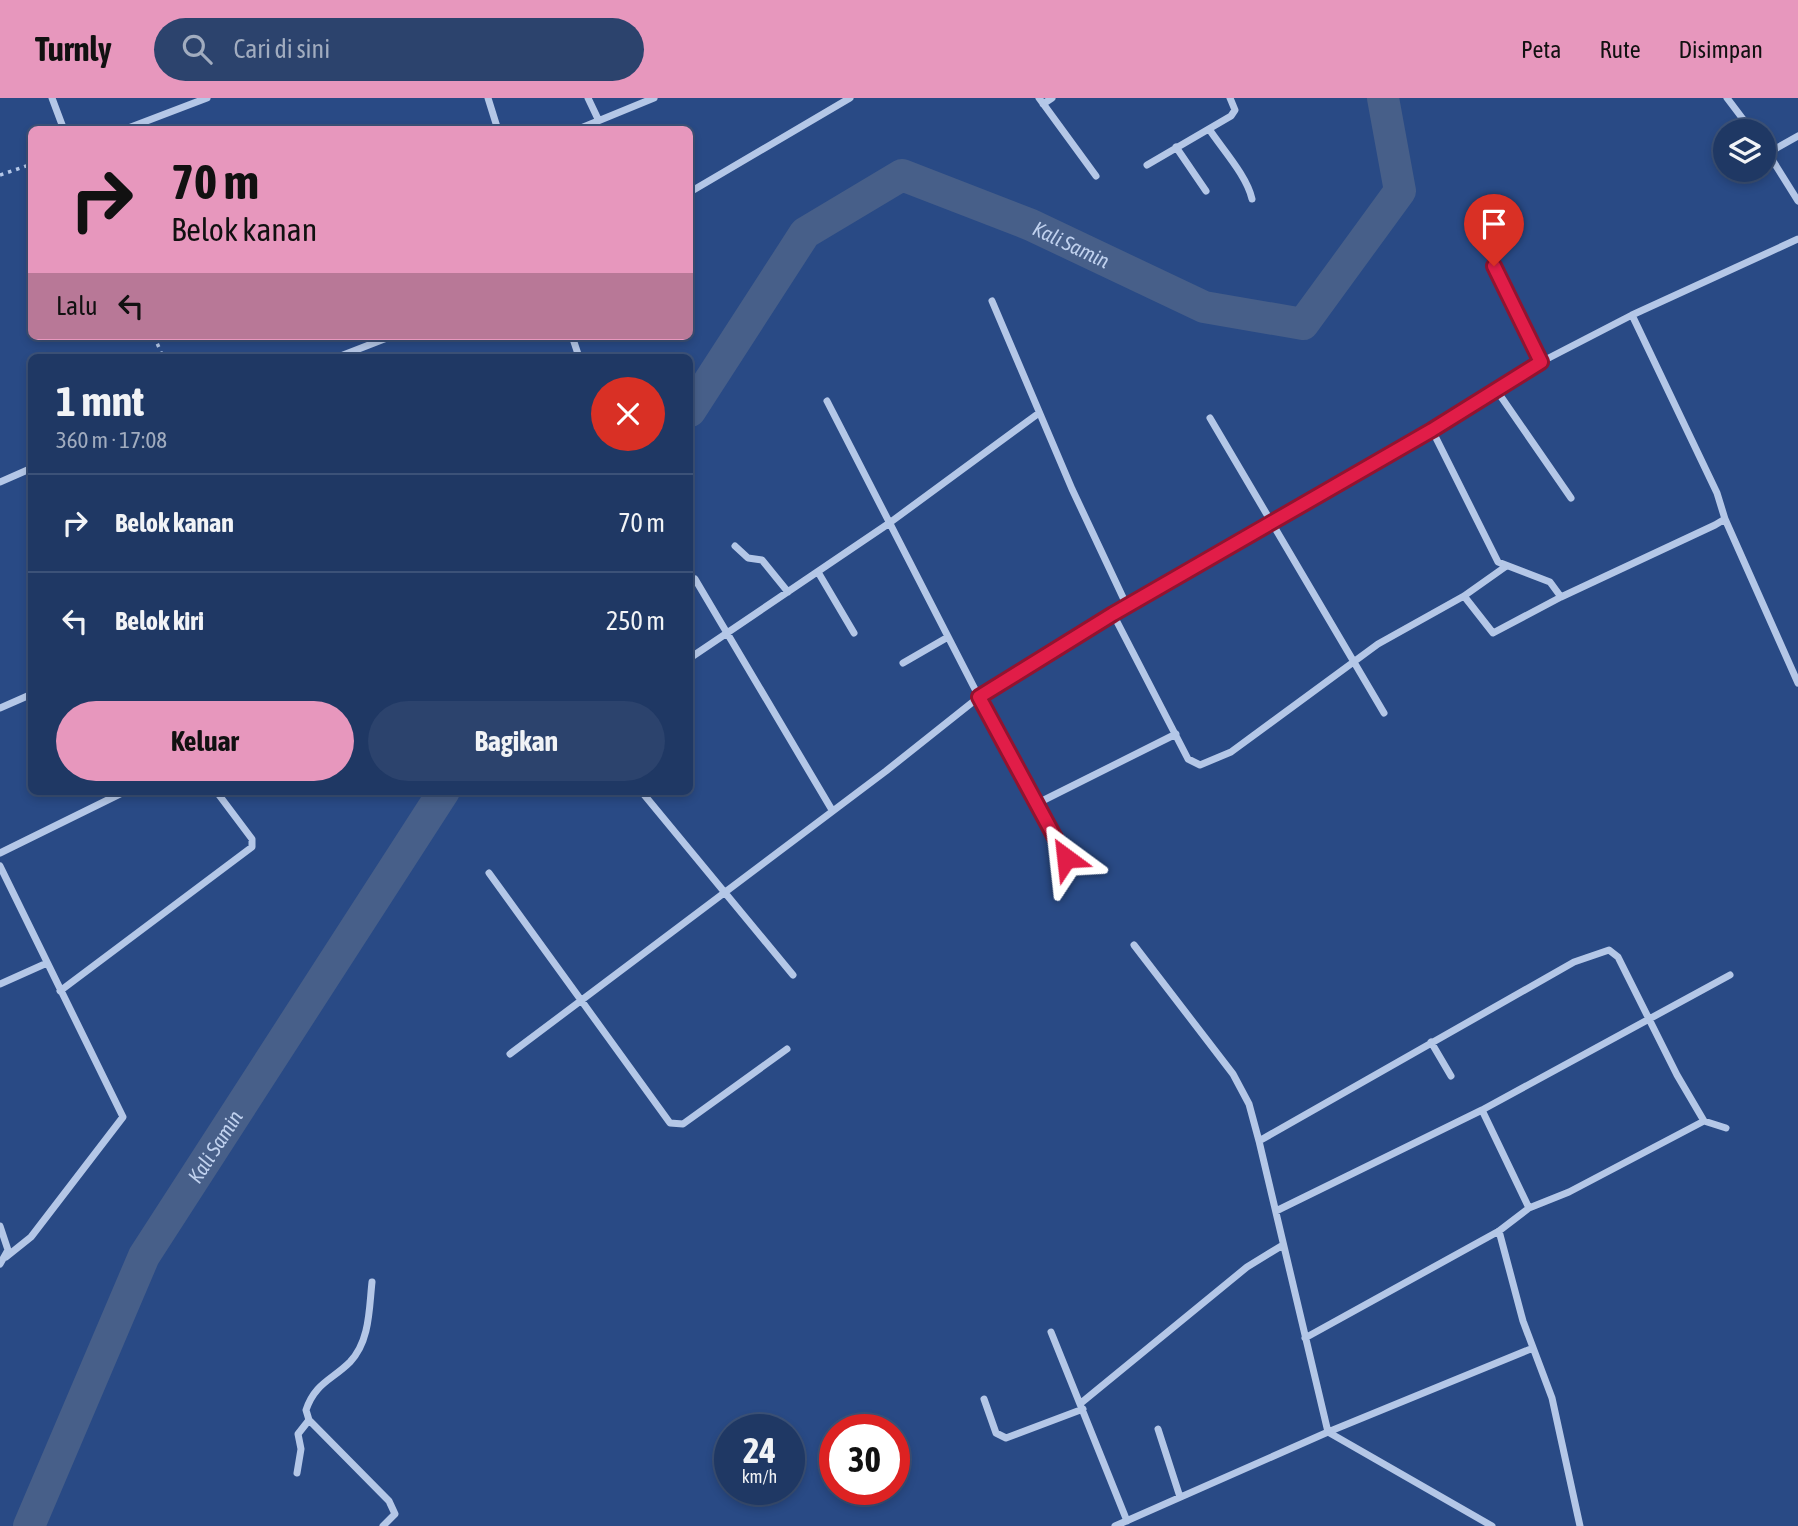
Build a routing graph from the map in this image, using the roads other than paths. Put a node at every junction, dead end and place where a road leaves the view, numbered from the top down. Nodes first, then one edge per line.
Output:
1 (52, 98) edge
2 (207, 98) edge
3 (488, 98) edge
4 (587, 98) edge
5 (654, 98) edge
6 (850, 98) edge
7 (1052, 98) edge
8 (1230, 98) edge
9 (1727, 98) edge
10 (841, 100) edge
11 (1041, 101) edge
12 (598, 119) junction
13 (1743, 119) edge
14 (62, 126) edge
15 (134, 126) edge
16 (497, 126) edge
17 (584, 126) edge
18 (1209, 129) junction
19 (1798, 136) edge
20 (1776, 146) edge
21 (1176, 147) junction
22 (1147, 165) dead end
23 (1776, 167) edge
24 (1096, 176) dead end
25 (693, 190) edge
26 (1206, 191) dead end
27 (1252, 199) dead end
28 (1798, 201) edge
29 (1798, 239) edge
30 (1494, 266) dead end
31 (992, 301) dead end
32 (1632, 315) junction
33 (382, 340) edge
34 (346, 354) edge
35 (1541, 362) junction
36 (1495, 388) junction
37 (827, 401) dead end
38 (1040, 413) junction
39 (1210, 418) dead end
40 (1432, 430) junction
41 (28, 470) edge
42 (0, 482) edge
43 (1571, 498) dead end
44 (1725, 519) junction
45 (1271, 523) junction
46 (888, 524) junction
47 (735, 546) dead end
48 (1505, 567) junction
49 (818, 572) junction
50 (695, 579) dead end
51 (788, 592) junction
52 (1464, 596) junction
53 (1561, 597) junction
54 (1127, 606) junction
55 (1113, 614) junction
56 (727, 631) junction
57 (854, 633) dead end
58 (948, 637) junction
59 (693, 656) edge
60 (1352, 662) junction
61 (903, 663) dead end
62 (1798, 683) edge
63 (28, 696) edge
64 (979, 697) junction
65 (0, 708) edge
66 (1384, 713) dead end
67 (1177, 734) junction
68 (118, 795) edge
69 (219, 795) edge
70 (644, 795) edge
71 (1035, 804) junction
72 (832, 810) junction
73 (0, 853) edge
74 (1066, 858) dead end
75 (0, 866) edge
76 (489, 873) dead end
77 (724, 893) junction
78 (1134, 945) dead end
79 (47, 963) junction
80 (793, 975) dead end
81 (1730, 975) dead end
82 (0, 984) edge
83 (60, 991) junction
84 (581, 1002) junction
85 (1649, 1019) junction
86 (1432, 1042) junction
87 (787, 1049) dead end
88 (510, 1054) dead end
89 (1451, 1076) dead end
90 (1482, 1110) junction
91 (1704, 1121) junction
92 (1726, 1128) dead end
93 (1259, 1141) junction
94 (1529, 1208) junction
95 (1276, 1211) junction
96 (0, 1226) edge
97 (1499, 1231) junction
98 (1283, 1244) junction
99 (6, 1257) junction
100 (0, 1264) edge
101 (372, 1282) dead end
102 (1051, 1332) dead end
103 (1305, 1338) junction
104 (1533, 1348) junction
105 (984, 1399) dead end
106 (1082, 1406) junction
107 (309, 1420) junction
108 (1158, 1429) dead end
109 (1328, 1432) junction
110 (297, 1473) dead end
111 (1180, 1497) junction
112 (1127, 1521) junction
113 (383, 1526) edge
114 (1115, 1526) edge
115 (1492, 1526) edge
116 (1580, 1526) edge

1 - 14 street
2 - 15 street
3 - 16 street
4 - 12 street
5 - 12 street
6 - 10 street
7 - 11 street
8 - 18 street
9 - 13 street
10 - 25 street
11 - 24 street
12 - 17 street
18 - 21 street
18 - 27 street
19 - 20 street
21 - 22 street
21 - 26 street
23 - 28 street
29 - 32 street
30 - 35 street
31 - 38 street
32 - 35 street
32 - 44 street
33 - 34 street
35 - 36 street
36 - 40 street
36 - 43 street
37 - 46 street
38 - 46 street
38 - 54 street
39 - 45 street
40 - 45 street
40 - 48 street
41 - 42 street
44 - 53 street
44 - 62 street
45 - 54 street
45 - 60 street
46 - 49 street
46 - 58 street
47 - 51 street
48 - 52 street
48 - 53 street
49 - 51 street
49 - 57 street
50 - 56 street
51 - 56 street
52 - 53 street
52 - 60 street
54 - 55 street
55 - 64 street
55 - 67 street
56 - 59 street
56 - 72 street
58 - 61 street
58 - 64 street
60 - 66 street
60 - 67 street
63 - 65 street
64 - 71 street
64 - 72 street
67 - 71 street
68 - 73 street
69 - 83 street
70 - 77 street
71 - 74 street
72 - 77 street
75 - 79 street
76 - 84 street
77 - 80 street
77 - 84 street
78 - 93 street
79 - 82 street
79 - 83 street
81 - 85 street
83 - 99 street
84 - 87 street
84 - 88 street
85 - 86 street
85 - 90 street
85 - 91 street
86 - 89 street
86 - 93 street
90 - 94 street
90 - 95 street
91 - 92 street
91 - 94 street
93 - 95 street
94 - 97 street
95 - 98 street
96 - 99 street
97 - 103 street
97 - 104 street
98 - 103 street
98 - 106 street
99 - 100 street
101 - 107 street
102 - 106 street
103 - 109 street
104 - 109 street
104 - 116 street
105 - 106 street
106 - 112 street
107 - 110 street
107 - 113 street
108 - 111 street
109 - 111 street
109 - 115 street
111 - 112 street
112 - 114 street

